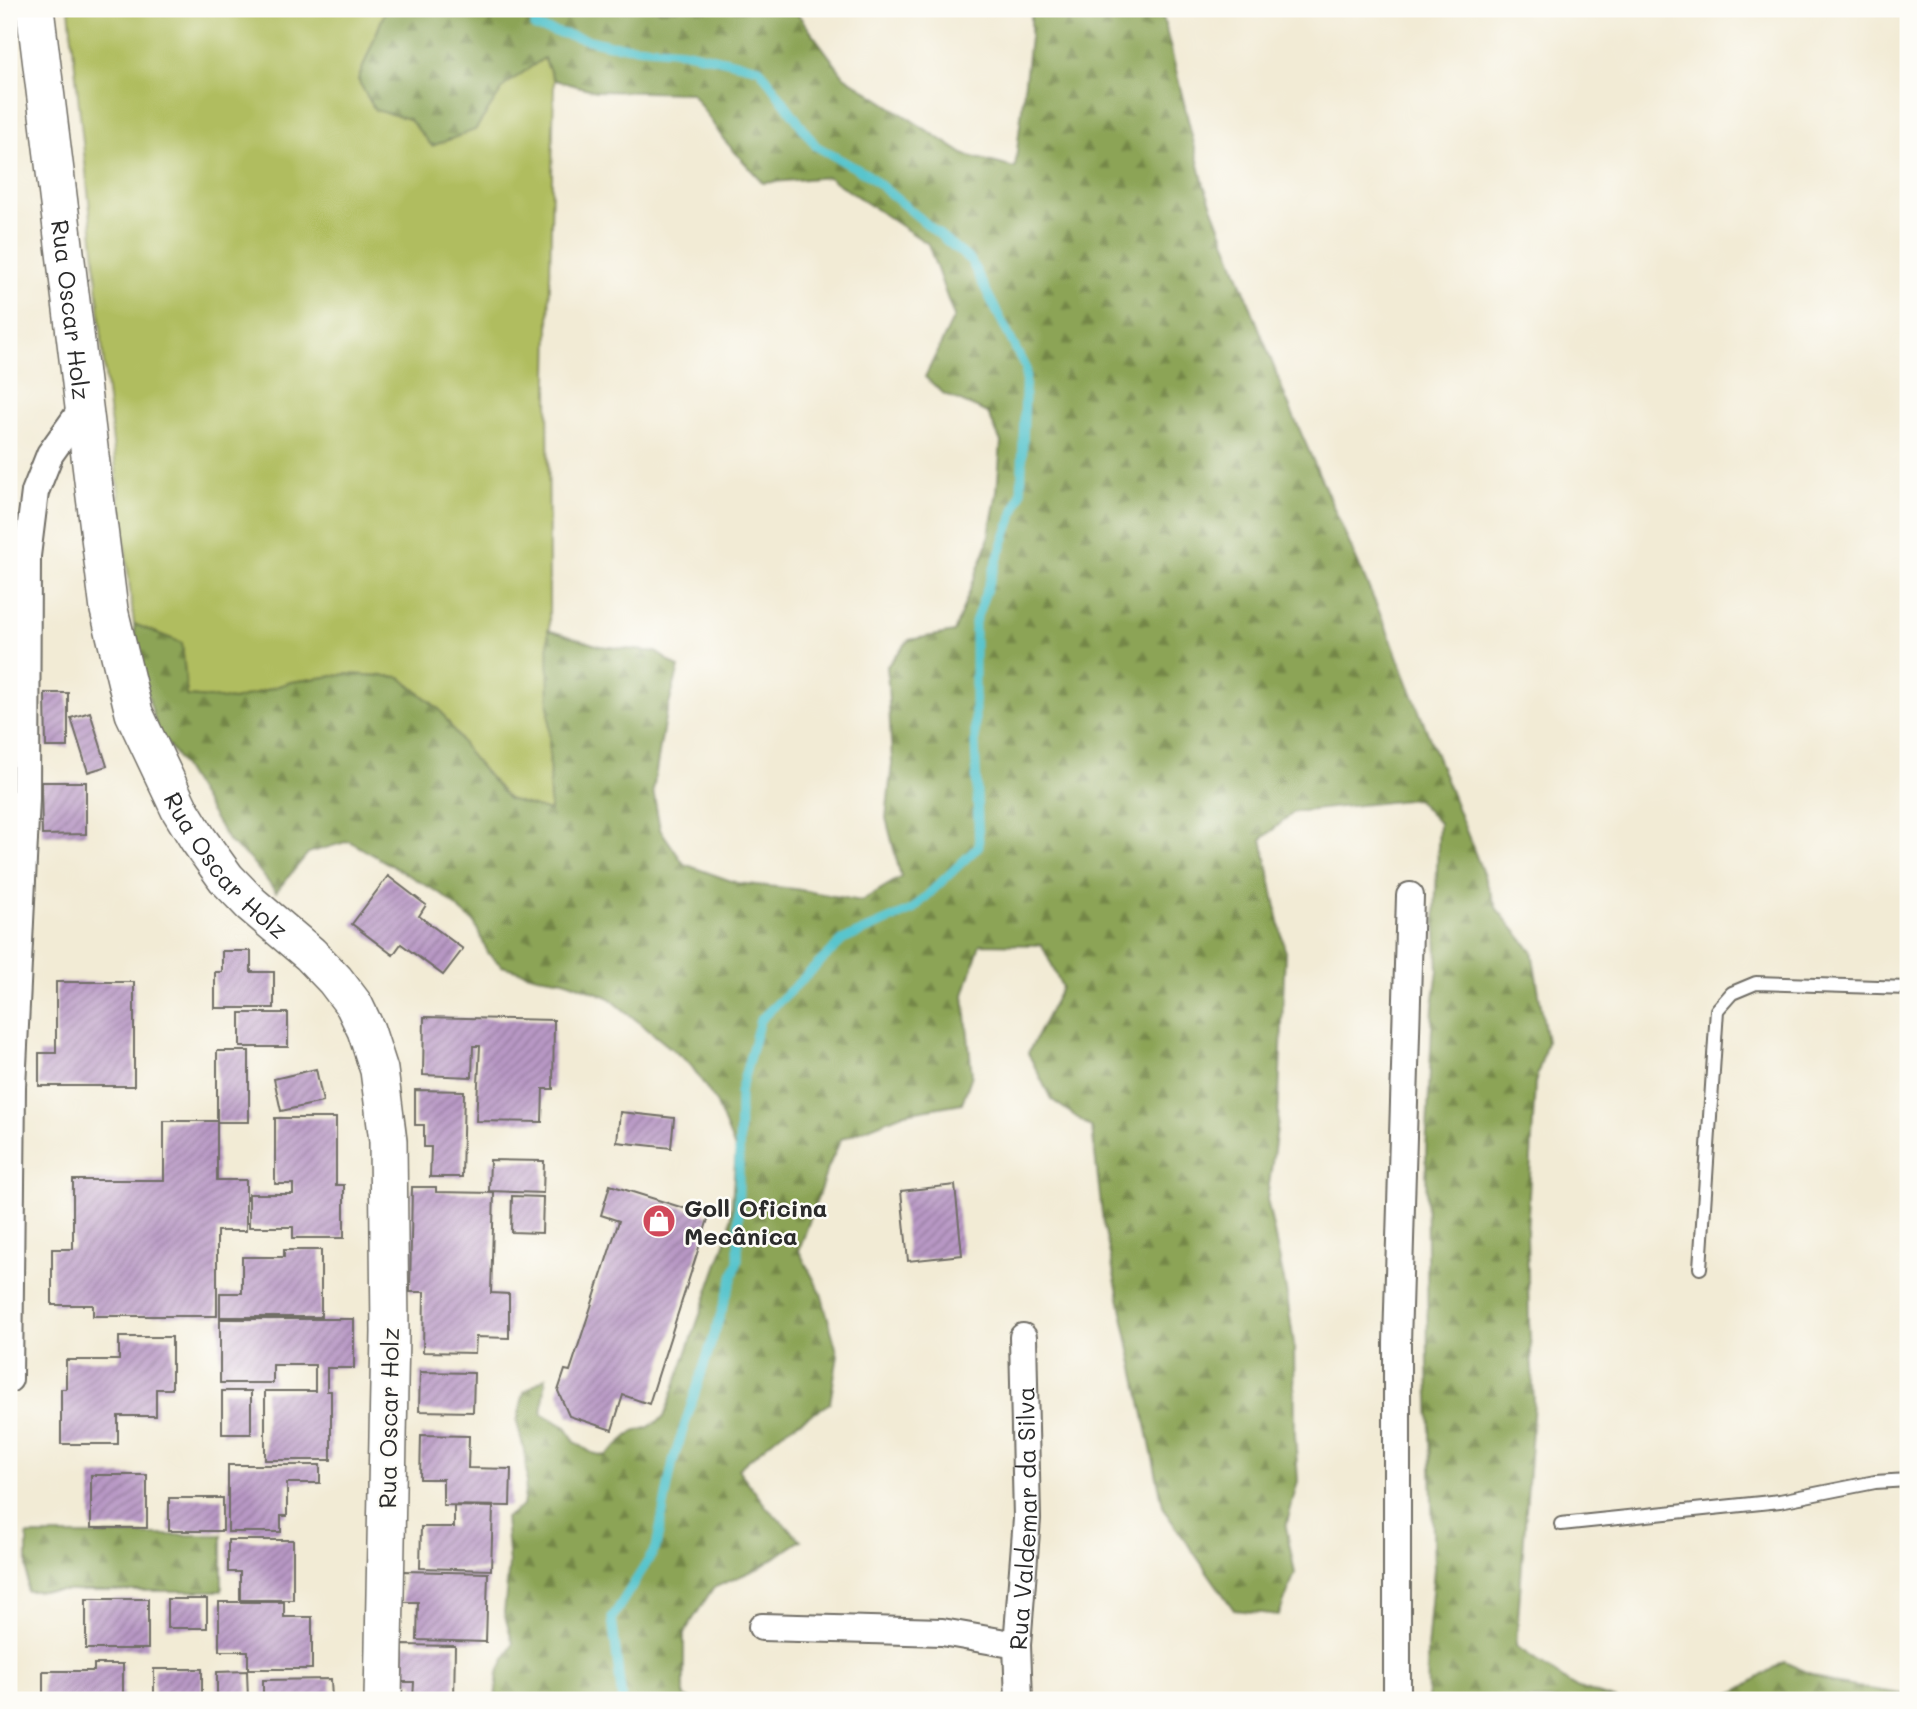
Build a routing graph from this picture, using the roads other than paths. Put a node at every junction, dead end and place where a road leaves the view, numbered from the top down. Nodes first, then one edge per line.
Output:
1 (35, 9) edge
2 (85, 405) junction
3 (1410, 896) dead end
4 (1908, 988) edge
5 (10, 1087) edge
6 (1700, 1268) dead end
7 (10, 1302) edge
8 (1023, 1337) dead end
9 (9, 1379) edge
10 (1908, 1480) edge
11 (1561, 1524) dead end
12 (762, 1627) dead end
13 (1017, 1645) junction
14 (383, 1700) edge
15 (1019, 1700) edge
16 (1397, 1700) edge

1 - 2 street, Rua Oscar Holz
2 - 5 street
2 - 14 street, Rua Oscar Holz
3 - 16 street
4 - 6 lane
5 - 7 street
7 - 9 street
8 - 13 street, Rua Valdemar da Silva
10 - 11 lane
12 - 13 street
13 - 15 street, Rua Valdemar da Silva

